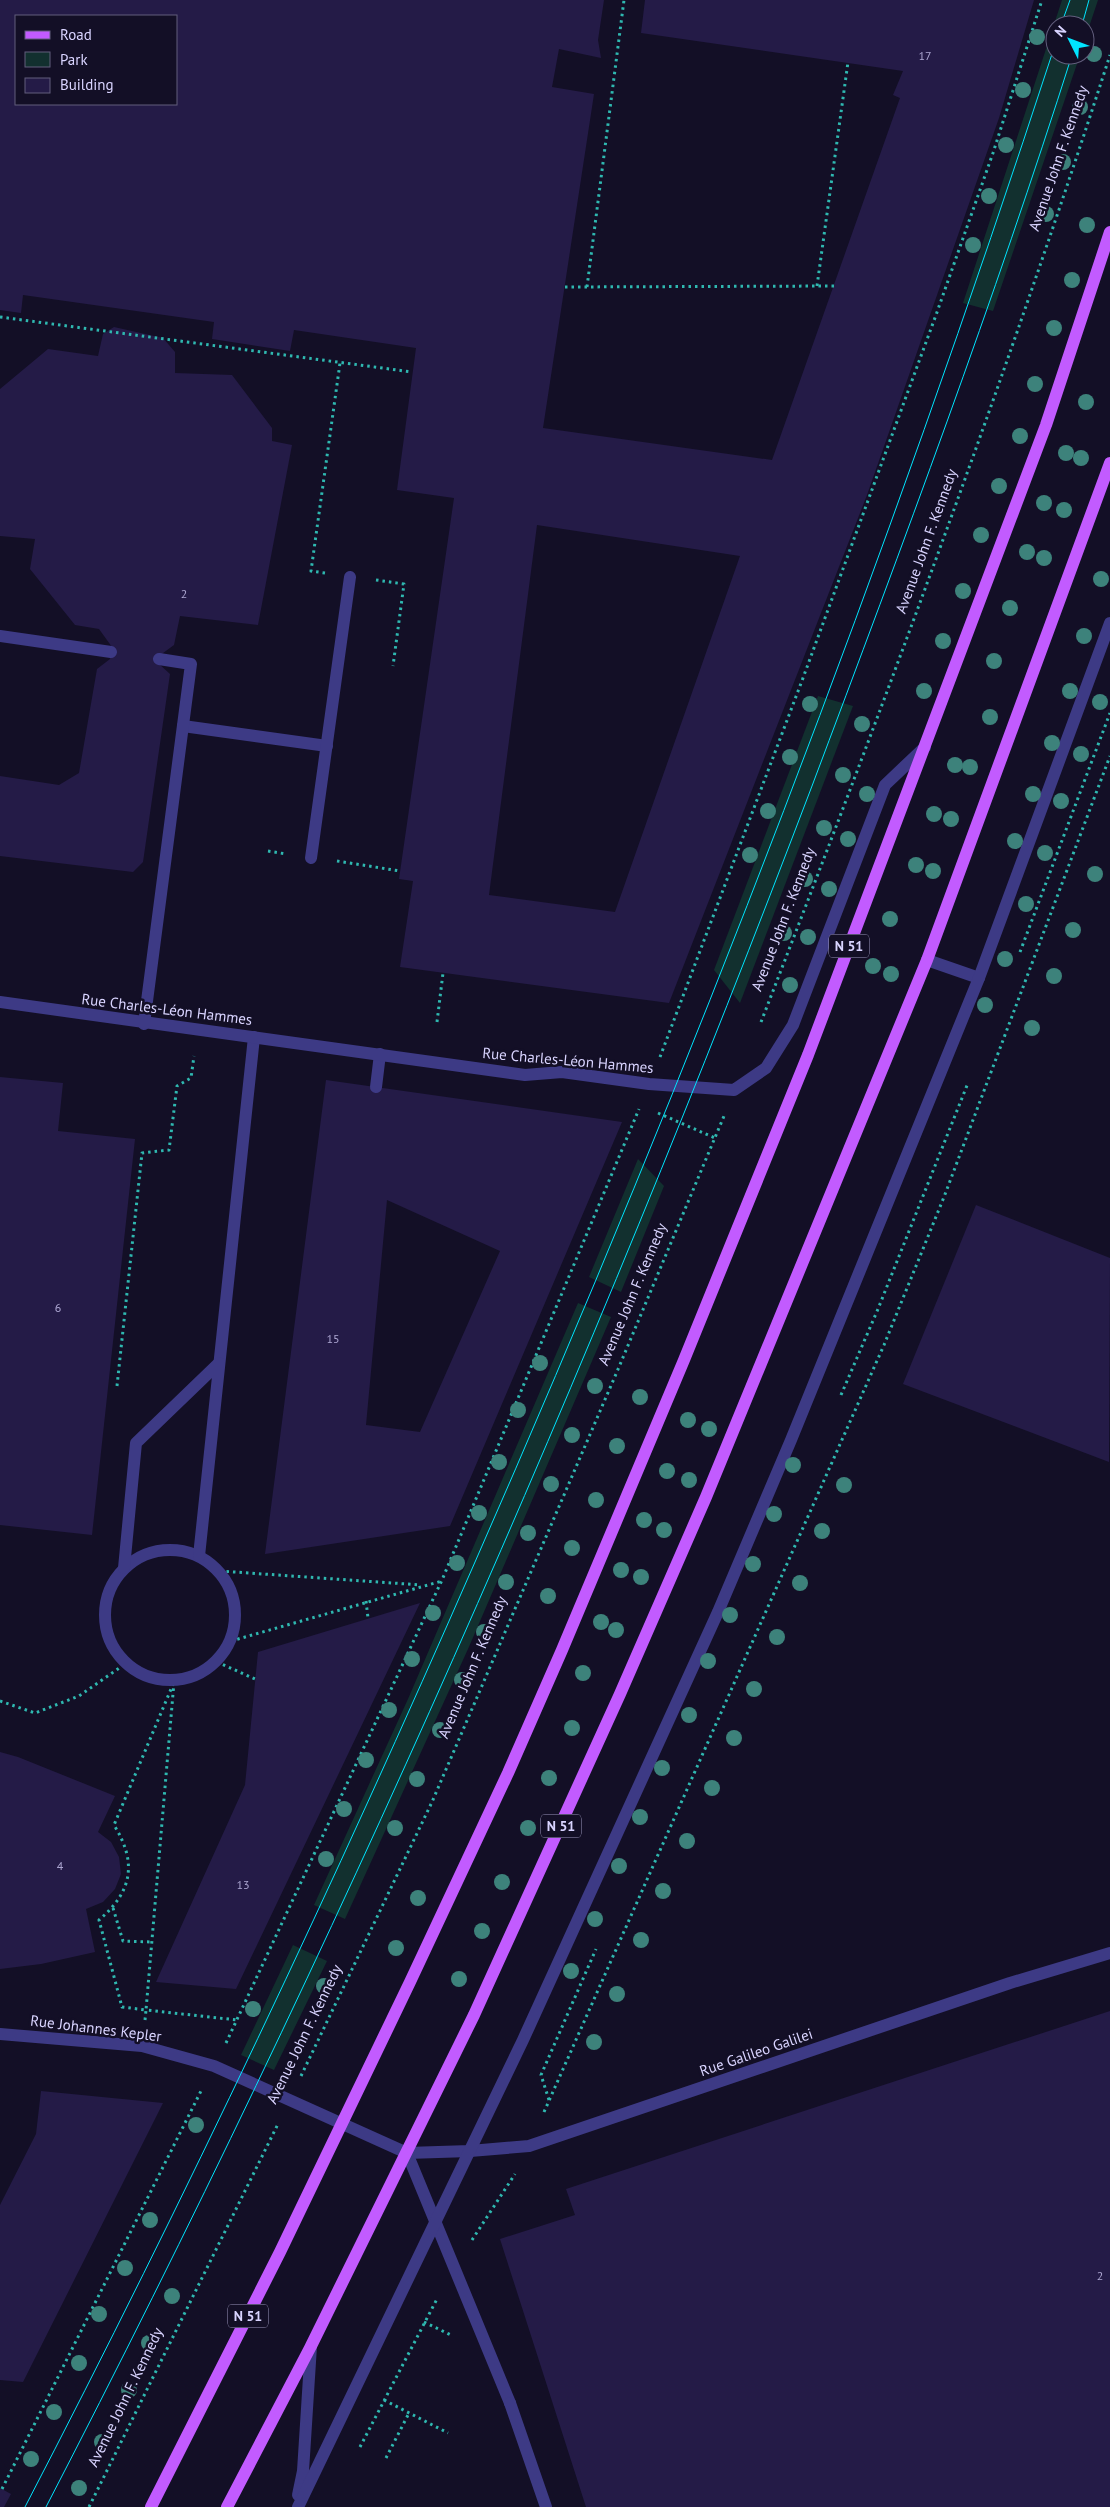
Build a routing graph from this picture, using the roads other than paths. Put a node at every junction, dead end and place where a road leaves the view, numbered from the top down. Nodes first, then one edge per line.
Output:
1 (1110, 232) edge
2 (1110, 463) edge
3 (350, 577) road end
4 (1110, 623) edge
5 (0, 636) edge
6 (111, 652) dead end
7 (158, 659) dead end
8 (183, 726) junction
9 (327, 746) junction
10 (925, 747) junction
11 (311, 858) dead end
12 (927, 960) junction
13 (979, 978) junction
14 (0, 1002) edge
15 (144, 1024) junction
16 (254, 1036) junction
17 (380, 1054) junction
18 (376, 1087) dead end
19 (219, 1362) junction
20 (199, 1556) junction
21 (124, 1568) junction
22 (1110, 1953) edge
23 (0, 2034) edge
24 (342, 2123) junction
25 (470, 2151) junction
26 (407, 2152) junction
27 (435, 2224) junction
28 (311, 2346) junction
29 (151, 2507) edge
30 (227, 2507) edge
31 (296, 2507) edge
32 (546, 2507) edge

1 - 10 main road, N 51
2 - 12 main road, N 51
3 - 9 street
4 - 13 street
5 - 6 street
7 - 8 street
8 - 9 street
8 - 15 street
9 - 11 street
10 - 17 street, Rue Charles-Léon Hammes
10 - 24 main road, N 51
12 - 13 street
12 - 26 main road, N 51
13 - 25 street
14 - 15 street, Rue Charles-Léon Hammes
15 - 16 street, Rue Charles-Léon Hammes
16 - 17 street, Rue Charles-Léon Hammes
16 - 19 street
17 - 18 street
19 - 20 street
19 - 21 street
20 - 21 street
20 - 21 street
22 - 25 street, Rue Galileo Galilei
23 - 24 street, Rue Johannes Kepler
24 - 26 street, Rue Johannes Kepler
24 - 29 main road, N 51
25 - 26 street, Rue Galileo Galilei
25 - 27 street
26 - 27 street
26 - 28 main road, N 51
27 - 31 street
27 - 32 street
28 - 30 main road, N 51
28 - 31 street

